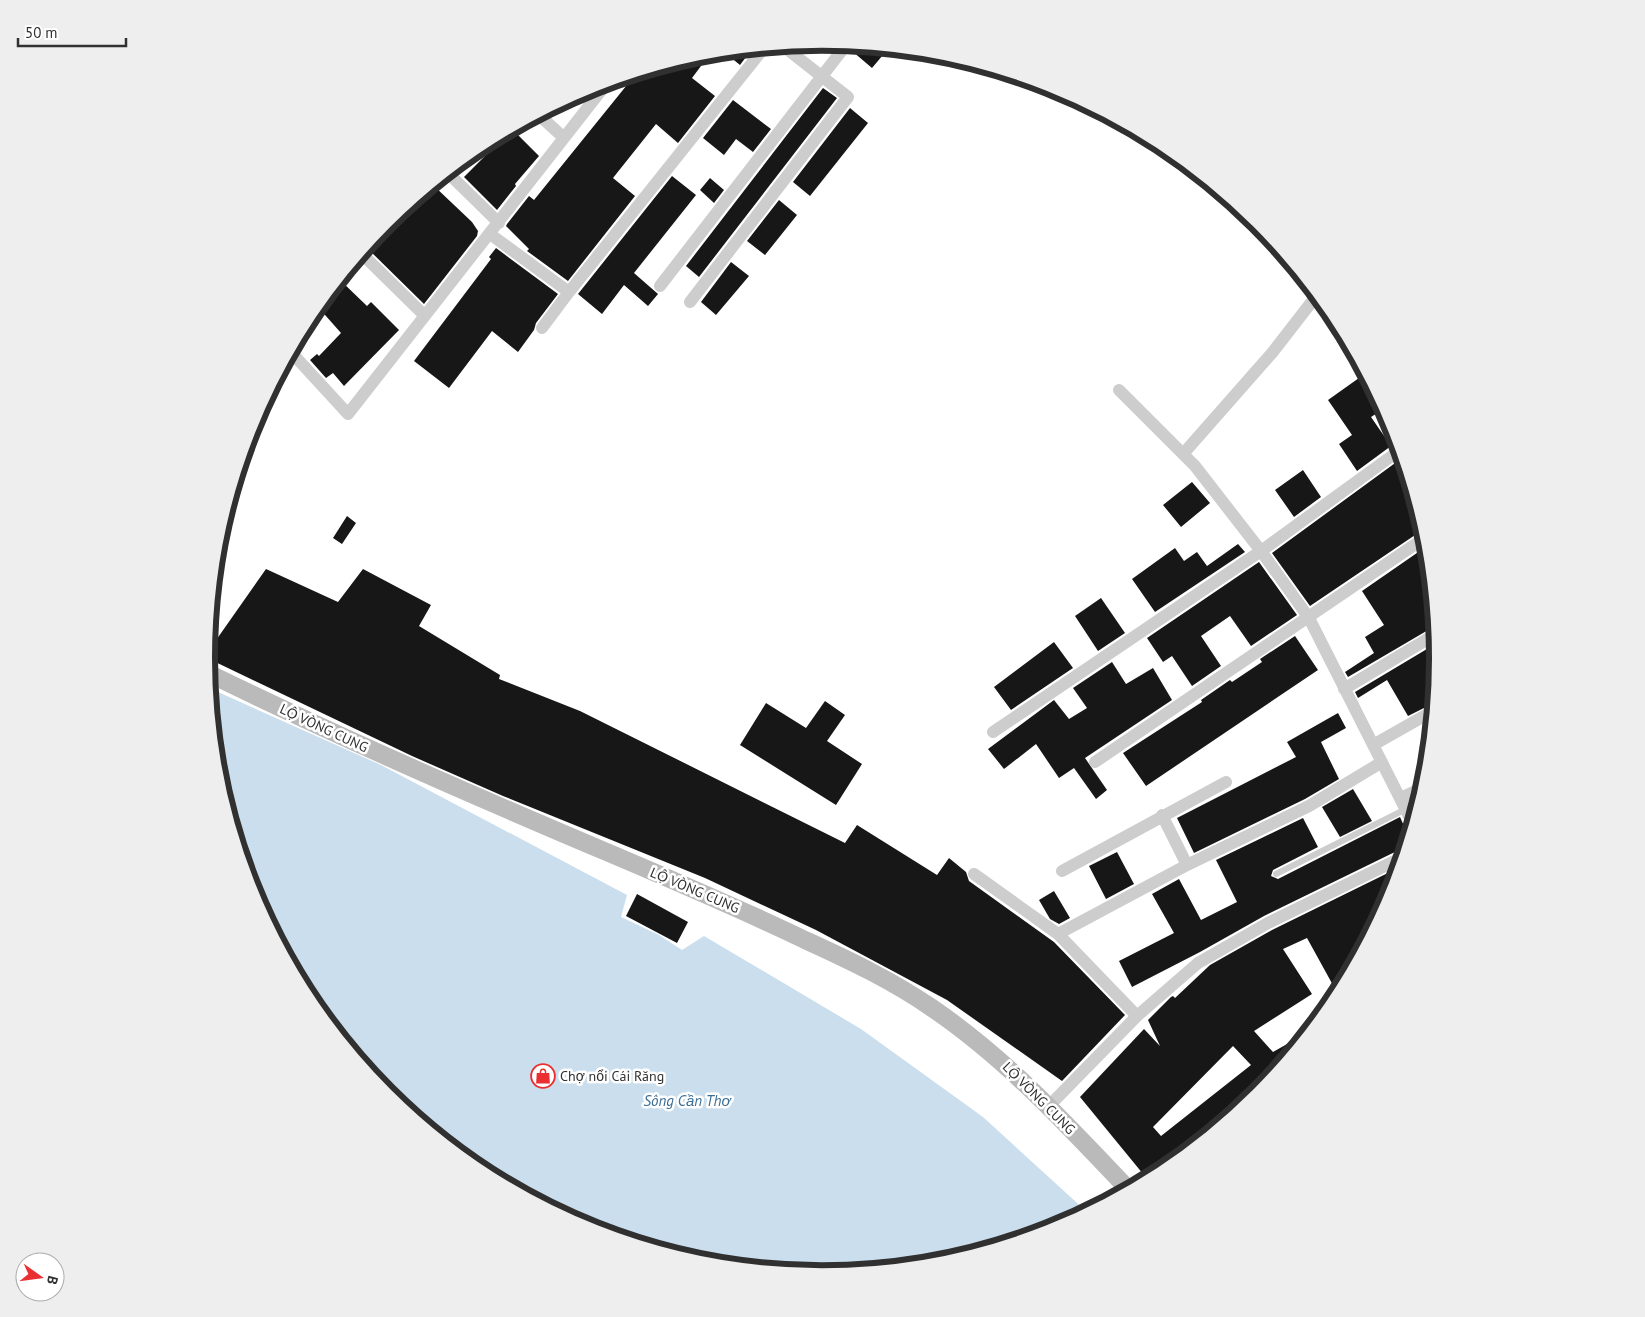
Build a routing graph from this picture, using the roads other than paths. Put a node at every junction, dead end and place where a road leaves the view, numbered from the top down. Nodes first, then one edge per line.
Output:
1 (841, 52) edge
2 (792, 53) edge
3 (759, 55) edge
4 (822, 76) junction
5 (598, 94) edge
6 (544, 119) edge
7 (563, 137) junction
8 (452, 177) edge
9 (499, 223) junction
10 (490, 234) junction
11 (366, 258) edge
12 (660, 286) dead end
13 (569, 292) junction
14 (1312, 301) edge
15 (690, 302) dead end
16 (424, 315) junction
17 (542, 328) dead end
18 (296, 357) edge
19 (1119, 390) dead end
20 (1183, 454) junction
21 (1395, 454) edge
22 (1418, 542) edge
23 (1261, 551) junction
24 (1309, 618) junction
25 (1429, 638) edge
26 (216, 677) edge
27 (1344, 689) junction
28 (1427, 715) edge
29 (993, 732) dead end
30 (1373, 745) junction
31 (1095, 762) dead end
32 (1382, 762) junction
33 (1226, 782) dead end
34 (1414, 796) edge
35 (1404, 804) junction
36 (1162, 815) junction
37 (1409, 815) edge
38 (1395, 861) edge
39 (1187, 864) junction
40 (1062, 871) dead end
41 (974, 874) dead end
42 (1276, 874) dead end
43 (1058, 934) junction
44 (1137, 1016) junction
45 (1048, 1106) junction
46 (1124, 1185) edge

1 - 4 street
2 - 4 street
3 - 13 street
4 - 12 street
4 - 15 street
5 - 7 street
6 - 7 street
7 - 9 street
8 - 9 street
9 - 10 street
10 - 13 street
10 - 16 street
11 - 16 street
13 - 17 street
14 - 20 street
16 - 18 street
19 - 20 street
20 - 23 street
21 - 23 street
22 - 24 street
23 - 24 street
23 - 29 street
24 - 27 street
24 - 31 street
25 - 27 street
26 - 45 main road, LỘ VÒNG CUNG
27 - 30 street
28 - 30 street
30 - 32 street
32 - 35 street
32 - 39 street
33 - 36 street
34 - 35 street
35 - 37 street
35 - 42 lane
36 - 39 street
36 - 40 street
38 - 44 street
39 - 43 street
41 - 43 street
43 - 44 street
44 - 45 street
45 - 46 main road, LỘ VÒNG CUNG

